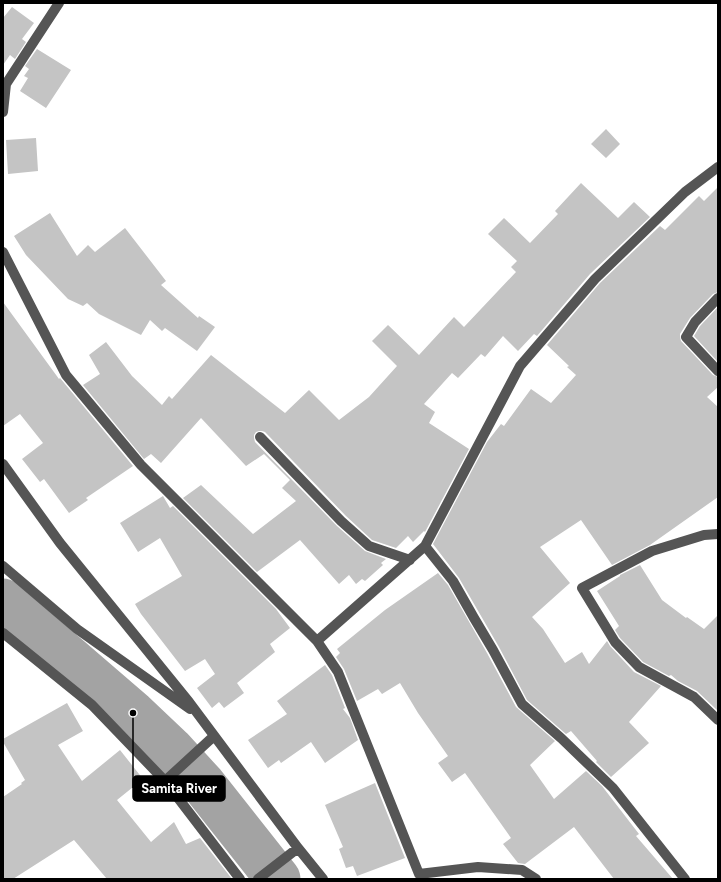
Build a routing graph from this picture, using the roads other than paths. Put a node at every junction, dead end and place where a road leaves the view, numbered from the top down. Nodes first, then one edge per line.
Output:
1 (59, 3) edge
2 (3, 112) edge
3 (718, 167) edge
4 (3, 252) edge
5 (718, 298) edge
6 (718, 371) edge
7 (260, 437) dead end
8 (3, 464) edge
9 (718, 534) edge
10 (425, 546) junction
11 (410, 560) junction
12 (3, 566) edge
13 (3, 633) edge
14 (317, 641) junction
15 (200, 716) junction
16 (718, 720) edge
17 (214, 736) junction
18 (167, 779) junction
19 (295, 850) junction
20 (240, 879) edge
21 (258, 879) edge
22 (322, 879) edge
23 (536, 879) edge
24 (685, 879) edge

1 - 2 street
3 - 10 street
4 - 14 street
5 - 6 street
7 - 11 street
8 - 15 street
9 - 16 street
10 - 11 street
10 - 24 street
11 - 14 street
12 - 15 street
13 - 18 street
14 - 23 street
15 - 17 street
17 - 18 street
17 - 19 street
18 - 20 street
19 - 21 street
19 - 22 street

